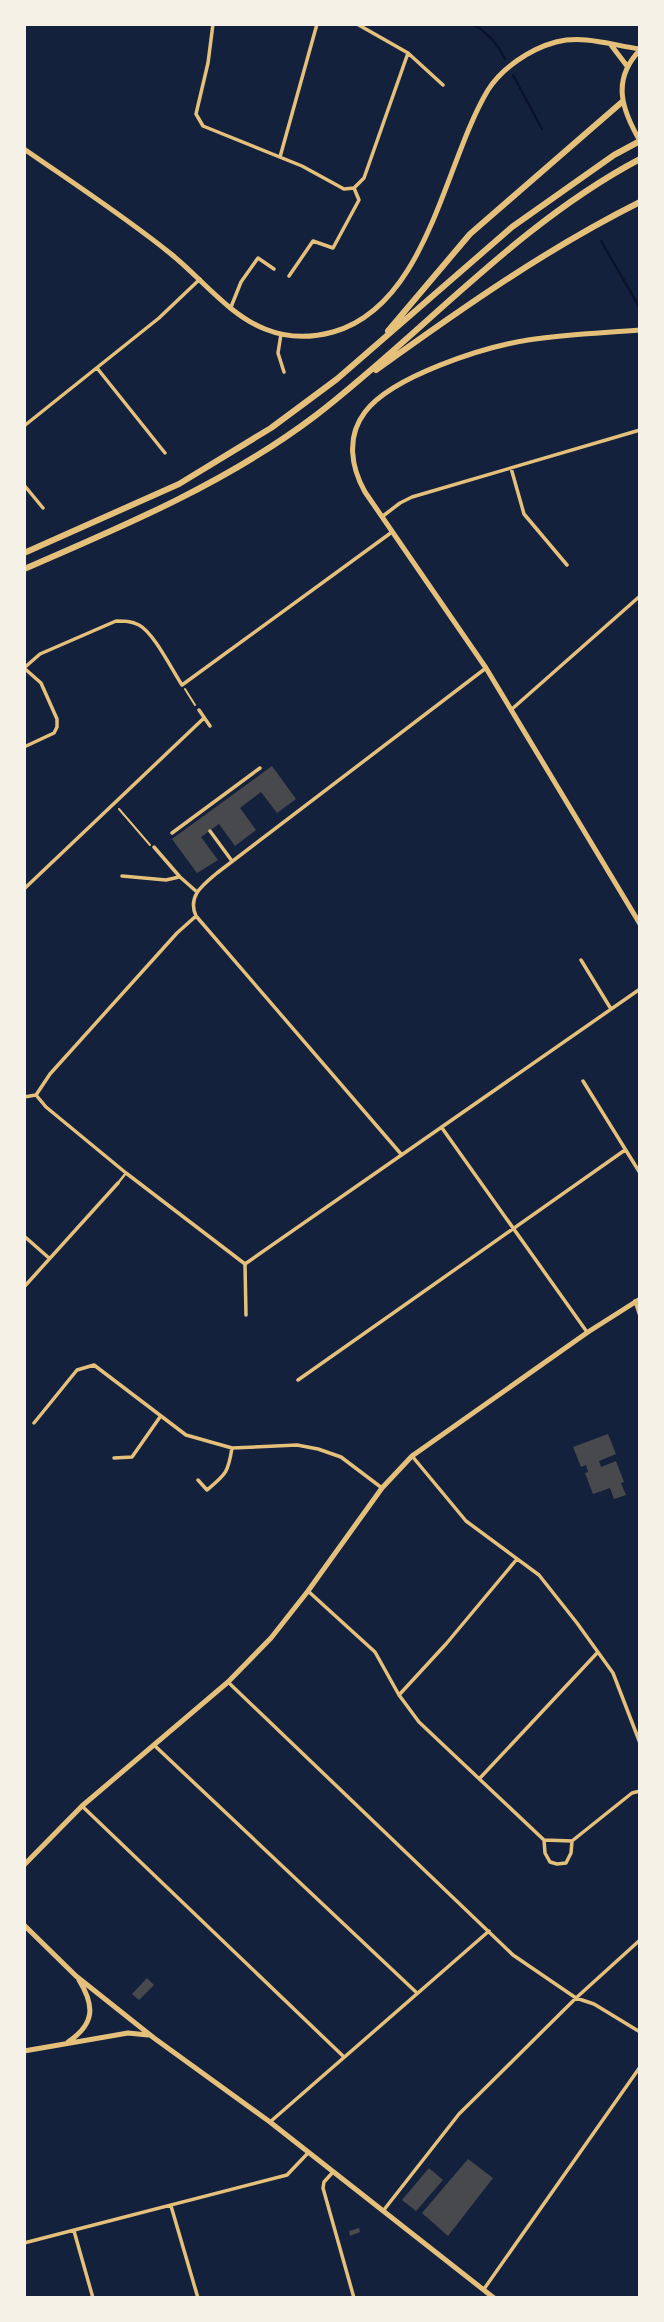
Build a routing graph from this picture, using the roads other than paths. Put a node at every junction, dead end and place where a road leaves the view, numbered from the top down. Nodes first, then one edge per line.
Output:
1 (213, 24) edge
2 (317, 24) edge
3 (356, 24) edge
4 (611, 45) junction
5 (639, 49) edge
6 (408, 53) junction
7 (628, 66) junction
8 (443, 85) dead end
9 (622, 102) junction
10 (639, 141) edge
11 (24, 149) edge
12 (279, 157) junction
13 (639, 159) edge
14 (354, 188) junction
15 (639, 202) edge
16 (274, 269) dead end
17 (289, 276) dead end
18 (200, 279) junction
19 (230, 307) junction
20 (639, 330) edge
21 (281, 334) junction
22 (373, 348) junction
23 (97, 369) junction
24 (284, 372) dead end
25 (348, 390) junction
26 (24, 425) edge
27 (639, 430) edge
28 (165, 453) dead end
29 (511, 468) junction
30 (24, 485) edge
31 (43, 508) dead end
32 (381, 517) junction
33 (392, 532) junction
34 (24, 553) edge
35 (567, 565) dead end
36 (24, 569) edge
37 (638, 599) edge
38 (24, 668) edge
39 (486, 668) junction
40 (512, 709) junction
41 (199, 710) road end
42 (204, 718) junction
43 (210, 726) dead end
44 (24, 747) edge
45 (260, 768) dead end
46 (210, 831) dead end
47 (172, 833) dead end
48 (154, 847) road end
49 (232, 861) junction
50 (122, 876) dead end
51 (180, 877) junction
52 (24, 889) edge
53 (197, 891) junction
54 (196, 916) junction
55 (639, 924) edge
56 (581, 960) dead end
57 (639, 989) edge
58 (611, 1009) junction
59 (583, 1081) dead end
60 (36, 1096) junction
61 (24, 1097) edge
62 (442, 1128) junction
63 (625, 1150) junction
64 (401, 1154) junction
65 (126, 1173) junction
66 (639, 1173) edge
67 (118, 1183) joint
68 (514, 1228) junction
69 (24, 1236) edge
70 (50, 1258) junction
71 (245, 1264) junction
72 (24, 1287) edge
73 (637, 1300) edge
74 (246, 1315) dead end
75 (639, 1316) edge
76 (587, 1332) junction
77 (298, 1380) dead end
78 (160, 1417) junction
79 (34, 1423) dead end
80 (232, 1448) junction
81 (412, 1456) junction
82 (114, 1458) dead end
83 (198, 1480) dead end
84 (382, 1489) junction
85 (517, 1559) junction
86 (308, 1591) junction
87 (598, 1652) junction
88 (228, 1682) junction
89 (399, 1695) junction
90 (639, 1742) edge
91 (154, 1745) junction
92 (480, 1778) junction
93 (639, 1791) edge
94 (82, 1806) junction
95 (544, 1840) junction
96 (572, 1841) junction
97 (24, 1866) edge
98 (24, 1925) edge
99 (489, 1931) junction
100 (639, 1940) edge
101 (76, 1976) junction
102 (417, 1993) junction
103 (576, 1998) junction
104 (639, 2032) edge
105 (154, 2038) junction
106 (65, 2044) junction
107 (24, 2051) edge
108 (343, 2056) junction
109 (639, 2067) edge
110 (270, 2122) junction
111 (309, 2153) junction
112 (333, 2172) junction
113 (172, 2206) junction
114 (383, 2211) junction
115 (74, 2231) junction
116 (25, 2243) edge
117 (484, 2290) junction
118 (93, 2298) edge
119 (198, 2298) edge
120 (354, 2298) edge
121 (494, 2298) edge

1 - 12 street
2 - 12 street
3 - 6 street
4 - 5 street
4 - 7 street
4 - 21 street
5 - 7 street
6 - 8 street
6 - 14 street
7 - 9 street
9 - 10 street
9 - 22 highway
10 - 22 highway
11 - 18 street
12 - 14 street
13 - 25 highway
14 - 17 street
15 - 25 highway
16 - 19 street
18 - 19 street
18 - 23 street
19 - 21 street
20 - 32 street
21 - 24 street
22 - 34 highway
23 - 26 street
23 - 28 street
25 - 36 highway
27 - 29 street
29 - 32 street
29 - 35 street
30 - 31 street
32 - 33 street
33 - 38 street
33 - 39 street
37 - 40 street
38 - 44 street
39 - 40 street
39 - 49 street
40 - 55 street
41 - 42 street
42 - 43 street
42 - 52 street
45 - 47 street
46 - 49 street
48 - 51 street
49 - 53 street
50 - 51 street
51 - 53 street
53 - 54 street
54 - 60 street
54 - 64 street
56 - 58 street
57 - 58 street
58 - 62 street
59 - 63 street
60 - 61 street
60 - 65 street
62 - 64 street
62 - 68 street
63 - 66 street
63 - 68 street
64 - 71 street
65 - 67 street
65 - 71 street
67 - 70 street
68 - 76 street
68 - 77 street
69 - 70 street
70 - 72 street
71 - 74 street
73 - 75 street
73 - 76 street
76 - 81 street
78 - 79 street
78 - 80 street
78 - 82 street
80 - 83 street
80 - 84 street
81 - 84 street
81 - 85 street
84 - 86 street
85 - 87 street
85 - 89 street
86 - 88 street
86 - 89 street
87 - 90 street
87 - 92 street
88 - 91 street
88 - 99 street
89 - 92 street
91 - 94 street
91 - 102 street
92 - 95 street
93 - 96 street
94 - 97 street
94 - 108 street
95 - 96 street
95 - 96 street
98 - 101 street
99 - 102 street
99 - 103 street
100 - 103 street
101 - 105 street
101 - 106 street
102 - 108 street
103 - 104 street
103 - 114 street
105 - 106 street
105 - 110 street
106 - 107 street
108 - 110 street
109 - 117 street
110 - 111 street
111 - 112 street
111 - 113 street
112 - 114 street
112 - 120 street
113 - 115 street
113 - 119 street
114 - 117 street
115 - 116 street
115 - 118 street
117 - 121 street

